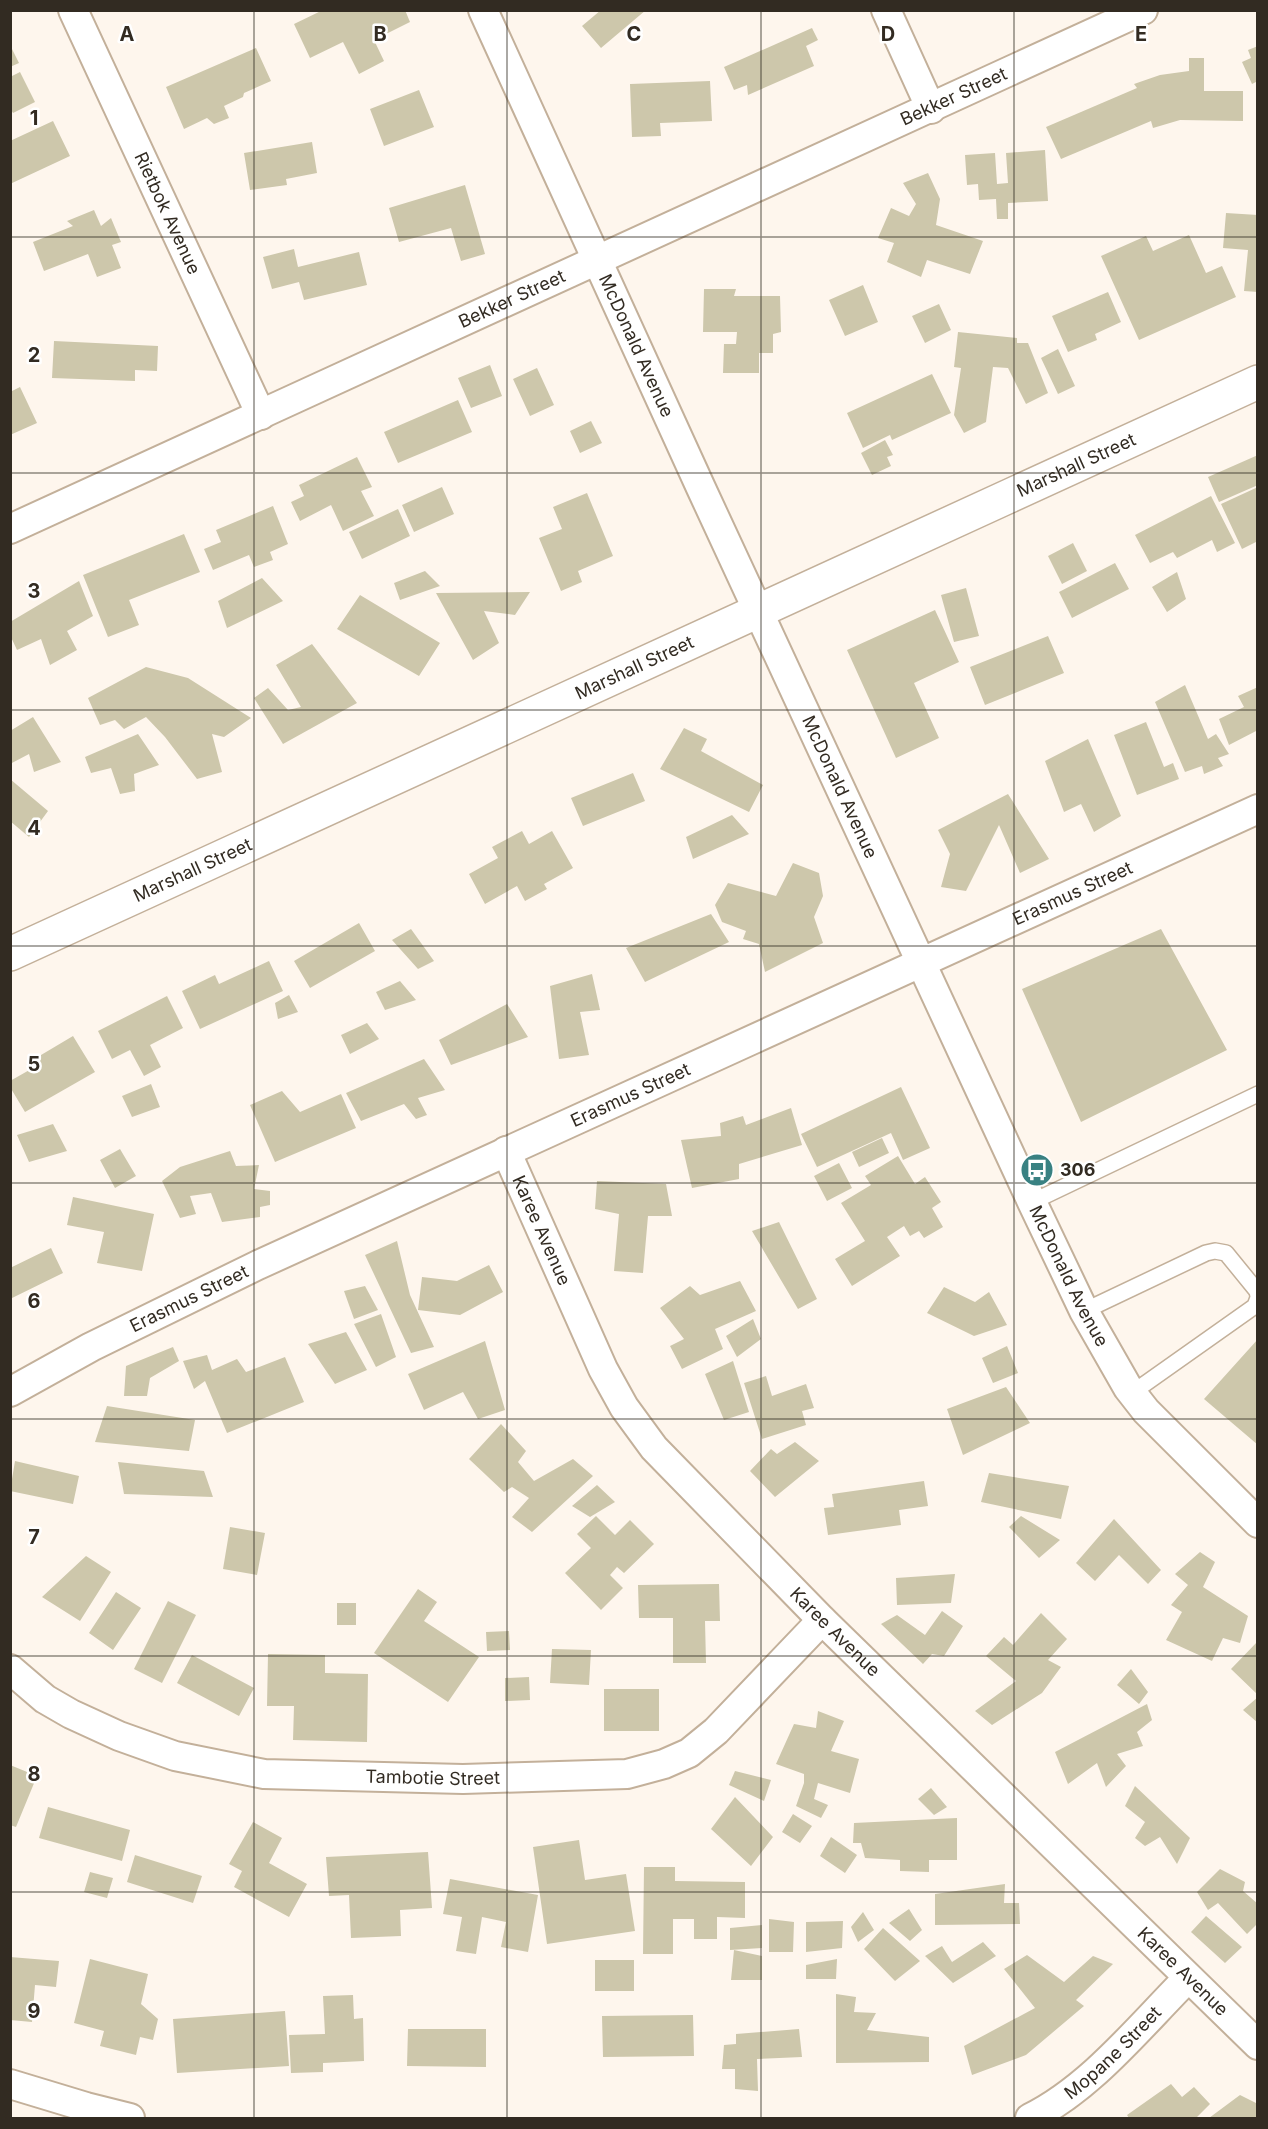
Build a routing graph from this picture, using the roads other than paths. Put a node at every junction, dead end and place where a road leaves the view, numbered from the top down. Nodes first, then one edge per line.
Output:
1 (73, 10) edge
2 (483, 10) edge
3 (886, 10) edge
4 (1143, 10) edge
5 (931, 109) junction
6 (596, 260) junction
7 (1257, 382) edge
8 (261, 415) junction
9 (10, 529) edge
10 (758, 611) junction
11 (1256, 812) edge
12 (10, 954) edge
13 (921, 962) junction
14 (1257, 1094) edge
15 (506, 1151) junction
16 (1032, 1202) junction
17 (1257, 1297) edge
18 (1084, 1311) junction
19 (10, 1392) edge
20 (1132, 1393) junction
21 (1257, 1523) edge
22 (822, 1620) junction
23 (10, 1669) edge
24 (1188, 1978) junction
25 (1257, 2045) edge
26 (10, 2084) edge
27 (130, 2118) edge
28 (1030, 2118) edge

1 - 8 street, Rietbok Avenue
2 - 6 street, McDonald Avenue
3 - 5 street
4 - 5 street, Bekker Street
5 - 6 street, Bekker Street
6 - 8 street, Bekker Street
6 - 10 street, McDonald Avenue
7 - 10 street, Marshall Street
8 - 9 street, Bekker Street
10 - 12 street, Marshall Street
10 - 13 street, McDonald Avenue
11 - 13 street, Erasmus Street
13 - 15 street, Erasmus Street
13 - 16 street, McDonald Avenue
14 - 16 lane
15 - 19 street, Erasmus Street
15 - 22 street, Karee Avenue
16 - 18 street, McDonald Avenue
17 - 18 lane
17 - 20 lane
18 - 20 street, McDonald Avenue
20 - 21 street, McDonald Avenue
22 - 23 street, Tambotie Street
22 - 24 street, Karee Avenue
24 - 25 street, Karee Avenue
24 - 28 street, Mopane Street
26 - 27 street

